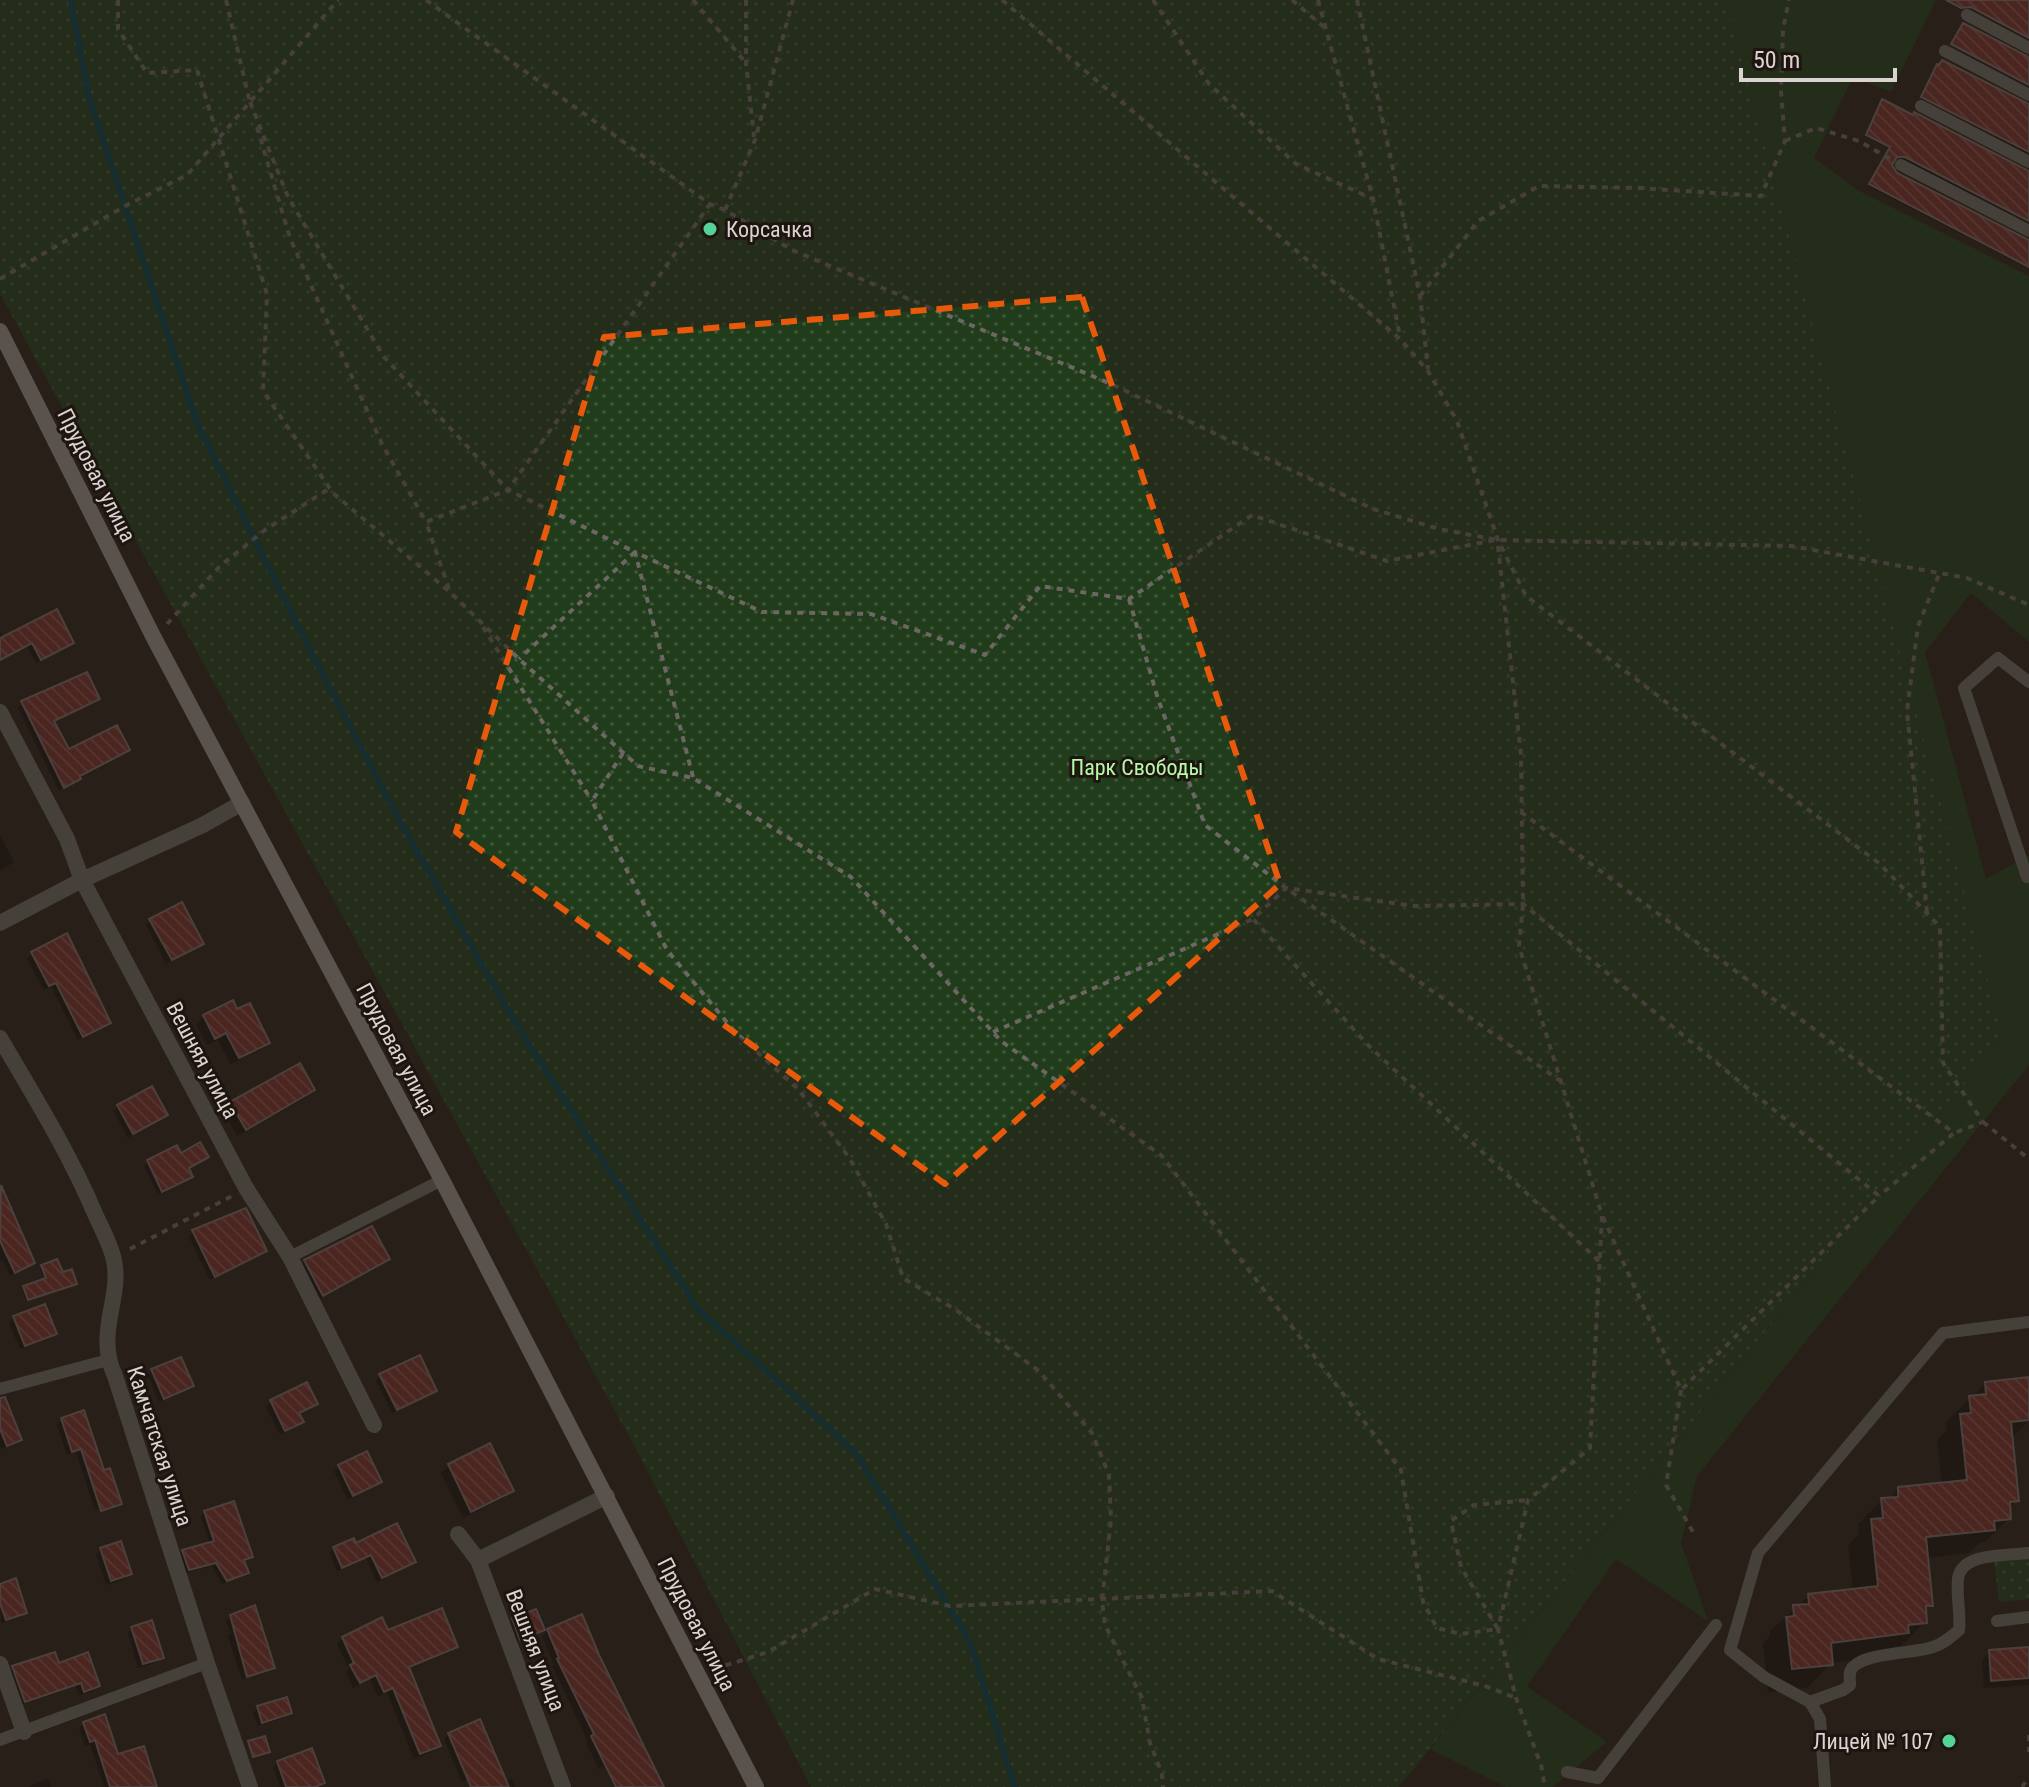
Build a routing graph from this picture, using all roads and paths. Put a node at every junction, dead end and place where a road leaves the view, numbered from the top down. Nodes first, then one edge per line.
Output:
1 (118, 0) edge
2 (226, 0) edge
3 (338, 0) edge
4 (426, 0) edge
5 (693, 0) edge
6 (746, 0) edge
7 (793, 0) edge
8 (1002, 0) edge
9 (1153, 0) edge
10 (1292, 0) edge
11 (1318, 0) edge
12 (1357, 0) edge
13 (1789, 0) edge
14 (1967, 15) dead end
15 (1326, 29) junction
16 (2029, 48) edge
17 (1945, 51) dead end
18 (746, 63) junction
19 (2029, 95) edge
20 (250, 102) junction
21 (1921, 106) dead end
22 (218, 139) junction
23 (755, 140) junction
24 (1785, 141) junction
25 (2029, 162) edge
26 (1901, 165) joint
27 (1373, 199) junction
28 (710, 204) junction
29 (725, 210) junction
30 (2029, 231) edge
31 (0, 279) edge
32 (1420, 296) junction
33 (0, 331) edge
34 (1400, 339) junction
35 (1428, 371) junction
36 (330, 488) junction
37 (508, 490) junction
38 (426, 522) junction
39 (1498, 540) junction
40 (635, 552) junction
41 (1940, 572) junction
42 (451, 593) junction
43 (1129, 599) junction
44 (2029, 605) edge
45 (480, 621) junction
46 (154, 638) junction
47 (519, 659) junction
48 (2029, 682) edge
49 (0, 712) edge
50 (623, 753) junction
51 (693, 778) junction
52 (592, 801) junction
53 (242, 803) junction
54 (1521, 812) junction
55 (2029, 875) edge
56 (82, 880) junction
57 (1286, 888) junction
58 (1523, 904) junction
59 (1928, 914) junction
60 (1253, 919) junction
61 (0, 923) edge
62 (993, 1032) junction
63 (0, 1038) edge
64 (1561, 1082) junction
65 (1983, 1122) junction
66 (1954, 1133) junction
67 (2029, 1159) edge
68 (442, 1180) junction
69 (246, 1188) junction
70 (1879, 1196) junction
71 (1602, 1215) junction
72 (113, 1257) junction
73 (290, 1257) junction
74 (1599, 1261) junction
75 (2029, 1322) edge
76 (108, 1360) junction
77 (0, 1389) edge
78 (1681, 1390) junction
79 (374, 1425) dead end
80 (607, 1496) junction
81 (1528, 1500) junction
82 (1693, 1532) dead end
83 (458, 1534) dead end
84 (2029, 1553) edge
85 (478, 1560) junction
86 (1102, 1601) junction
87 (2029, 1617) edge
88 (1997, 1621) dead end
89 (1716, 1625) dead end
90 (1498, 1629) junction
91 (207, 1663) junction
92 (0, 1664) edge
93 (698, 1675) junction
94 (1516, 1698) junction
95 (1810, 1702) junction
96 (24, 1732) junction
97 (2029, 1735) edge
98 (0, 1740) edge
99 (2029, 1752) edge
100 (1567, 1772) dead end
101 (2029, 1777) edge
102 (250, 1787) edge
103 (563, 1787) edge
104 (756, 1787) edge
105 (1163, 1787) edge
106 (1545, 1787) edge
107 (1825, 1787) edge
108 (2022, 1787) edge

1 - 22 path
2 - 20 path
3 - 20 path
4 - 28 path
5 - 18 path
6 - 18 path
7 - 23 path
8 - 34 path
9 - 27 path
10 - 15 path
11 - 15 path
12 - 32 path
13 - 24 path
14 - 16 lane
15 - 27 path
17 - 19 lane
18 - 23 path
20 - 22 path
20 - 37 path
20 - 38 path
21 - 25 lane
22 - 31 path
22 - 36 path
23 - 29 path
24 - 26 path
24 - 32 path
26 - 30 lane
27 - 34 path
28 - 29 path
28 - 37 path
29 - 39 path
32 - 35 path
33 - 46 main road, Прудовая улица
34 - 35 path
35 - 39 path
36 - 42 path
36 - 46 path
37 - 38 path
37 - 40 path
38 - 42 path
39 - 41 path
39 - 43 path
39 - 54 path
39 - 59 path
40 - 43 path
40 - 47 path
40 - 51 path
41 - 44 path
41 - 59 path
42 - 45 path
43 - 57 path
45 - 47 path
45 - 52 path
46 - 53 main road, Прудовая улица
47 - 50 path
48 - 55 lane
49 - 56 street, Вешняя улица
50 - 51 path
50 - 52 path
51 - 62 path
52 - 86 path
53 - 56 street
53 - 68 main road, Прудовая улица
54 - 58 path
54 - 66 path
56 - 61 street
56 - 69 street, Вешняя улица
57 - 58 path
57 - 60 path
57 - 64 path
58 - 64 path
58 - 70 path
59 - 65 path
60 - 62 path
60 - 74 path
62 - 90 path
63 - 72 street, Камчатская улица
64 - 71 path
65 - 66 path
65 - 67 path
66 - 70 path
68 - 73 lane
68 - 80 main road, Прудовая улица
69 - 72 path
69 - 73 street, Вешняя улица
70 - 78 path
71 - 74 path
71 - 78 path
72 - 76 street, Камчатская улица
73 - 79 street, Вешняя улица
74 - 81 path
75 - 95 lane
76 - 77 lane
76 - 91 street, Камчатская улица
78 - 82 path
80 - 85 street
80 - 93 main road, Прудовая улица
81 - 90 path
81 - 90 path
83 - 85 street, Вешняя улица
84 - 95 lane
85 - 103 street, Вешняя улица
86 - 93 path
86 - 94 path
86 - 105 path
87 - 88 lane
89 - 100 lane
90 - 94 path
91 - 96 lane
91 - 102 street, Камчатская улица
92 - 96 street
93 - 104 main road, Прудовая улица
94 - 106 path
95 - 107 lane
96 - 98 lane
97 - 99 path
101 - 108 path

